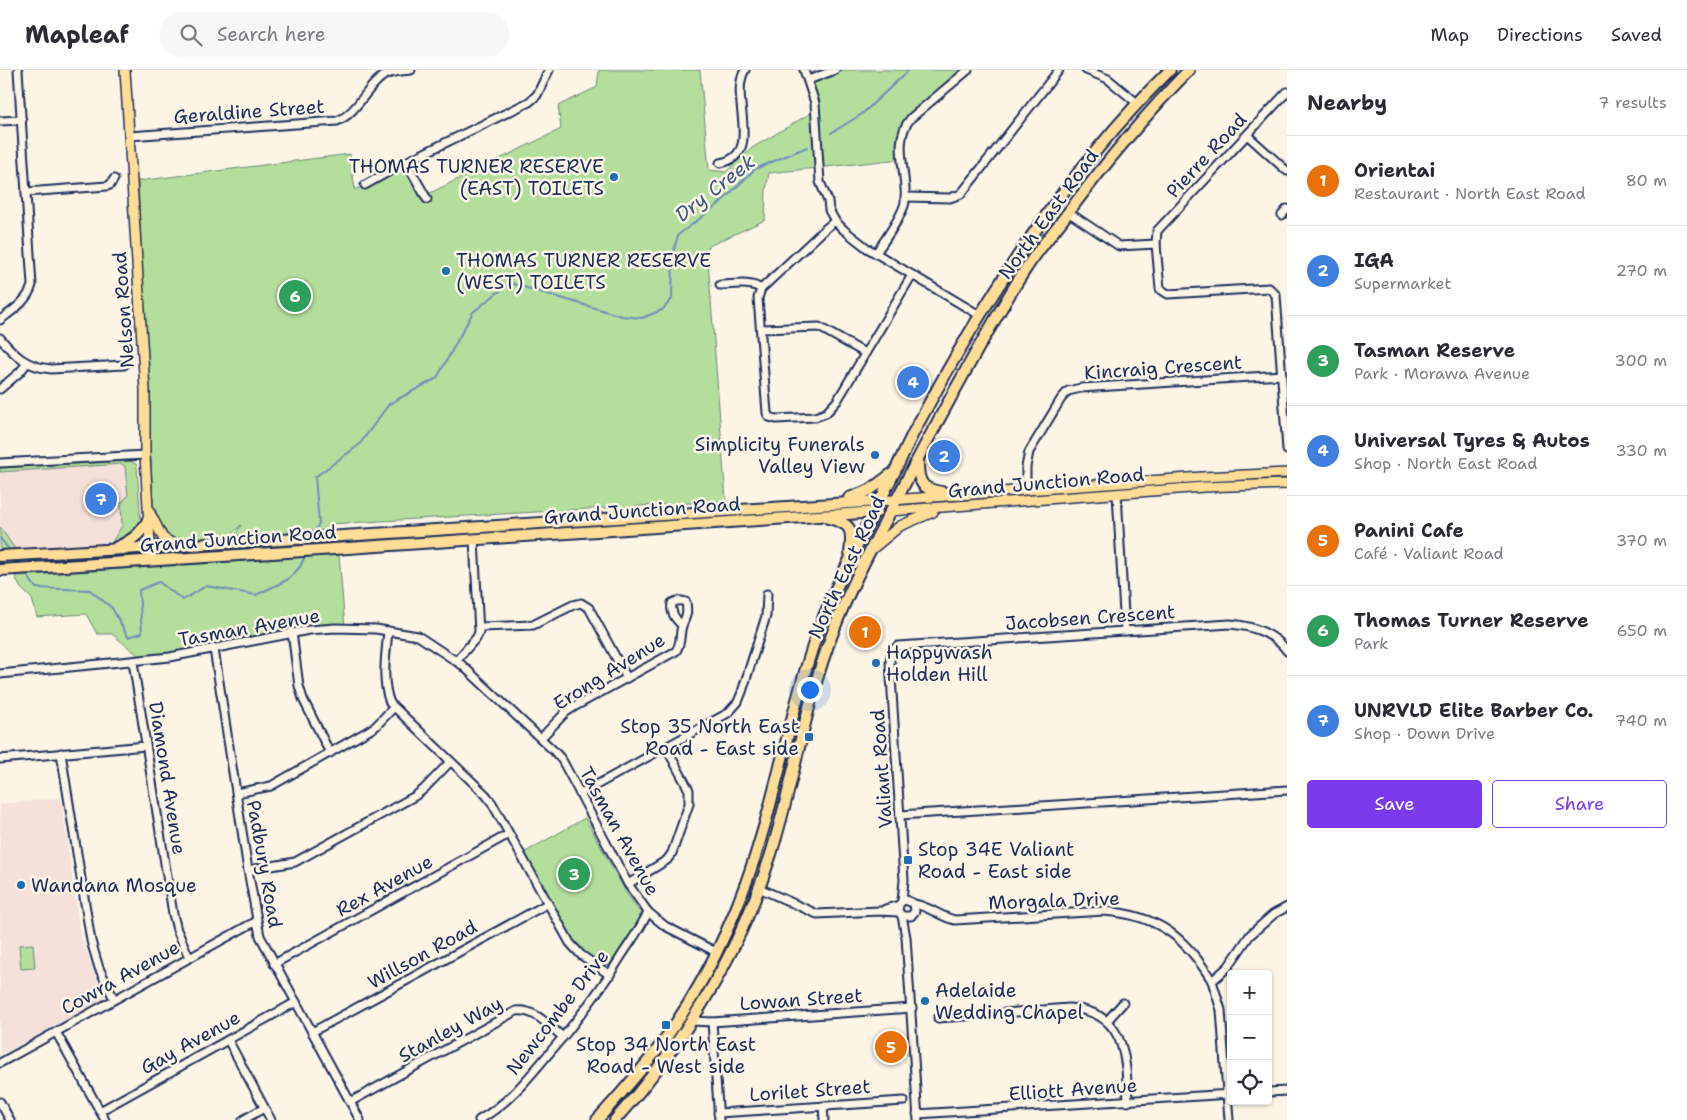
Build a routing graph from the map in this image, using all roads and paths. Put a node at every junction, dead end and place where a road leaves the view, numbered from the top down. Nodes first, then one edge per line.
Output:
1 (18, 70) edge
2 (125, 70) edge
3 (411, 70) edge
4 (548, 70) edge
5 (745, 70) edge
6 (804, 70) edge
7 (835, 70) edge
8 (968, 70) edge
9 (1059, 70) edge
10 (1086, 70) edge
11 (1170, 70) edge
12 (1189, 70) edge
13 (386, 72) edge
14 (808, 80) junction
15 (1287, 92) edge
16 (1158, 102) junction
17 (1137, 103) junction
18 (22, 120) junction
19 (0, 121) edge
20 (1138, 124) junction
21 (1247, 135) junction
22 (129, 136) junction
23 (406, 162) junction
24 (720, 163) dead end
25 (1287, 171) edge
26 (114, 179) dead end
27 (365, 184) dead end
28 (26, 192) junction
29 (905, 197) junction
30 (426, 199) dead end
31 (1068, 212) junction
32 (835, 221) junction
33 (1156, 244) junction
34 (876, 254) junction
35 (912, 275) junction
36 (720, 285) dead end
37 (761, 290) junction
38 (1002, 308) junction
39 (981, 316) junction
40 (0, 320) edge
41 (761, 329) junction
42 (1283, 333) edge
43 (986, 335) junction
44 (0, 338) edge
45 (865, 353) junction
46 (27, 364) junction
47 (124, 365) dead end
48 (1282, 375) junction
49 (0, 389) edge
50 (1287, 450) edge
51 (145, 455) junction
52 (918, 456) junction
53 (0, 464) edge
54 (897, 467) junction
55 (1287, 473) edge
56 (1116, 483) junction
57 (1287, 484) edge
58 (1026, 490) junction
59 (1117, 494) junction
60 (958, 495) junction
61 (896, 499) junction
62 (880, 501) junction
63 (1027, 501) junction
64 (821, 504) junction
65 (147, 506) junction
66 (945, 507) junction
67 (714, 511) junction
68 (890, 511) junction
69 (874, 512) junction
70 (819, 516) junction
71 (148, 520) junction
72 (715, 523) junction
73 (473, 527) junction
74 (474, 540) junction
75 (177, 546) junction
76 (150, 548) junction
77 (111, 550) junction
78 (869, 552) junction
79 (1, 556) edge
80 (151, 561) junction
81 (848, 562) junction
82 (4, 570) edge
83 (767, 594) dead end
84 (682, 625) dead end
85 (480, 627) junction
86 (388, 631) junction
87 (1125, 631) junction
88 (292, 632) junction
89 (214, 649) junction
90 (1287, 651) edge
91 (891, 655) joint
92 (456, 661) junction
93 (133, 662) junction
94 (0, 674) edge
95 (628, 678) junction
96 (393, 708) junction
97 (541, 738) junction
98 (146, 746) junction
99 (666, 748) junction
100 (61, 753) junction
101 (330, 753) junction
102 (0, 759) edge
103 (450, 762) junction
104 (1287, 790) edge
105 (236, 793) junction
106 (580, 794) junction
107 (900, 815) junction
108 (509, 834) junction
109 (752, 865) junction
110 (248, 870) junction
111 (628, 884) junction
112 (759, 888) junction
113 (740, 897) junction
114 (547, 904) junction
115 (1287, 907) edge
116 (906, 908) junction
117 (648, 912) junction
118 (256, 922) junction
119 (716, 952) junction
120 (189, 957) junction
121 (274, 964) junction
122 (610, 975) junction
123 (1212, 981) junction
124 (114, 999) junction
125 (296, 1002) junction
126 (1123, 1003) dead end
127 (688, 1004) junction
128 (912, 1008) junction
129 (938, 1018) dead end
130 (692, 1021) junction
131 (1107, 1021) junction
132 (712, 1022) junction
133 (56, 1032) junction
134 (312, 1032) junction
135 (668, 1034) junction
136 (563, 1037) junction
137 (228, 1040) junction
138 (0, 1063) edge
139 (1227, 1073) edge
140 (1287, 1091) edge
141 (1272, 1092) edge
142 (1227, 1094) edge
143 (904, 1100) dead end
144 (0, 1102) edge
145 (350, 1102) junction
146 (1128, 1102) junction
147 (1229, 1105) edge
148 (823, 1106) junction
149 (264, 1108) junction
150 (100, 1110) junction
151 (718, 1116) edge
152 (952, 1116) edge
153 (917, 1117) edge
154 (10, 1120) edge
155 (105, 1120) edge
156 (243, 1120) edge
157 (271, 1120) edge
158 (360, 1120) edge
159 (479, 1120) edge
160 (597, 1120) edge
161 (616, 1120) edge
162 (824, 1120) edge
163 (1228, 1120) edge

1 - 18 street
2 - 22 main road, Nelson Road
3 - 13 street, Geraldine Street
4 - 23 street
5 - 24 street
6 - 14 street
7 - 14 street
8 - 29 street
9 - 29 street
10 - 17 street
11 - 17 highway, North East Road
12 - 16 highway, North East Road
13 - 22 street, Geraldine Street
14 - 32 street
15 - 21 street, Pierre Road
16 - 17 highway
16 - 20 highway, North East Road
17 - 20 highway
17 - 39 highway, North East Road
18 - 19 street
18 - 28 street
20 - 31 highway, North East Road
21 - 25 street
21 - 33 street, Pierre Road
22 - 51 main road, Nelson Road
23 - 27 street
23 - 30 street
26 - 28 street
28 - 40 street
29 - 34 street
31 - 33 street
31 - 38 highway, North East Road
32 - 34 street
32 - 37 street
33 - 42 street
34 - 35 street
35 - 39 street
35 - 45 street
36 - 37 street
37 - 41 street
38 - 39 highway
38 - 43 highway, North East Road
39 - 43 highway
39 - 54 highway, North East Road
41 - 45 street
41 - 45 street
42 - 48 street
43 - 52 highway, North East Road
44 - 46 street
46 - 47 street
46 - 49 street
48 - 50 street
48 - 58 street, Kincraig Crescent
51 - 53 street
51 - 65 main road, Nelson Road
52 - 60 highway
52 - 61 highway, North East Road
54 - 62 highway, North East Road
54 - 64 highway
55 - 56 main road, Grand Junction Road
56 - 58 main road, Grand Junction Road
56 - 59 main road
57 - 59 main road, Grand Junction Road
58 - 60 main road, Grand Junction Road
58 - 63 main road
59 - 63 main road, Grand Junction Road
59 - 87 street
60 - 61 main road, Grand Junction Road
61 - 62 main road, Grand Junction Road
61 - 68 highway, North East Road
62 - 64 highway, Grand Junction Road
62 - 69 highway, North East Road
63 - 66 main road, Grand Junction Road
64 - 67 highway, Grand Junction Road
65 - 71 main road, Nelson Road
65 - 75 main road
66 - 68 main road, Grand Junction Road
66 - 78 main road
67 - 72 highway
67 - 73 highway, Grand Junction Road
68 - 69 highway, Grand Junction Road
68 - 78 highway, North East Road
69 - 70 highway, Grand Junction Road
69 - 81 highway, North East Road
70 - 72 highway, Grand Junction Road
70 - 81 highway
71 - 76 main road, Nelson Road
71 - 77 highway
72 - 74 highway, Grand Junction Road
73 - 74 highway
73 - 75 highway, Grand Junction Road
74 - 80 highway, Grand Junction Road
74 - 85 street
75 - 76 highway, Grand Junction Road
76 - 77 highway, Grand Junction Road
76 - 80 main road, Nelson Road
77 - 79 highway, Grand Junction Road
78 - 112 highway, North East Road
80 - 82 highway, Grand Junction Road
81 - 109 highway, North East Road
83 - 99 street
84 - 95 street, Erong Avenue
85 - 92 street
85 - 95 street
86 - 88 street, Tasman Avenue
86 - 92 street, Tasman Avenue
86 - 96 street
87 - 90 street, Jacobsen Crescent
87 - 91 street, Jacobsen Crescent
88 - 89 street, Tasman Avenue
88 - 101 street
89 - 93 street, Tasman Avenue
89 - 105 street, Padbury Road
91 - 107 street, Valiant Road
92 - 97 street, Tasman Avenue
93 - 94 street, Tasman Avenue
93 - 98 street, Diamond Avenue
95 - 97 street, Erong Avenue
96 - 101 street
96 - 103 street
97 - 106 street, Tasman Avenue
98 - 100 street
98 - 120 street, Diamond Avenue
99 - 106 street
99 - 111 street
100 - 102 street
100 - 124 street
101 - 105 street
103 - 108 street
103 - 110 street
104 - 107 street
105 - 110 street, Padbury Road
106 - 111 street, Tasman Avenue
107 - 116 street, Valiant Road
108 - 114 street
108 - 121 street, Rex Avenue
109 - 112 highway
109 - 113 highway, North East Road
110 - 118 street, Padbury Road
111 - 117 street, Tasman Avenue
112 - 113 highway
112 - 116 street
112 - 130 highway, North East Road
113 - 119 highway, North East Road
114 - 122 street
114 - 134 street, Willson Road
115 - 123 street
116 - 123 street, Morgala Drive
116 - 128 street, Valiant Road
117 - 119 street, Tasman Avenue
117 - 122 street, Newcombe Drive
118 - 120 street, Cowra Avenue
118 - 121 street, Padbury Road
119 - 127 highway, North East Road
120 - 124 street, Cowra Avenue
121 - 125 street, Padbury Road
122 - 136 street, Newcombe Drive
123 - 139 street, Morgala Drive
124 - 133 street, Cowra Avenue
125 - 134 street, Padbury Road
125 - 137 street, Gay Avenue
126 - 131 street
127 - 130 highway
127 - 135 highway, North East Road
128 - 132 street, Lowan Street
128 - 153 street, Valiant Road
129 - 131 street
130 - 132 street, Lowan Street
130 - 135 highway
130 - 161 highway, North East Road
131 - 146 street
132 - 151 street
133 - 138 street, Cowra Avenue
133 - 150 street
134 - 145 street, Padbury Road
135 - 160 highway, North East Road
136 - 145 street, Stanley Way
136 - 159 street, Newcombe Drive
137 - 149 street
137 - 150 street, Gay Avenue
140 - 141 street
142 - 146 street, Elliott Avenue
143 - 148 street, Lorilet Street
144 - 154 street
145 - 158 street, Padbury Road
146 - 152 street, Elliott Avenue
147 - 163 street, Morgala Drive
148 - 151 street, Lorilet Street
148 - 162 street
149 - 156 street
149 - 157 street
150 - 155 street
152 - 153 street, Elliott Avenue

